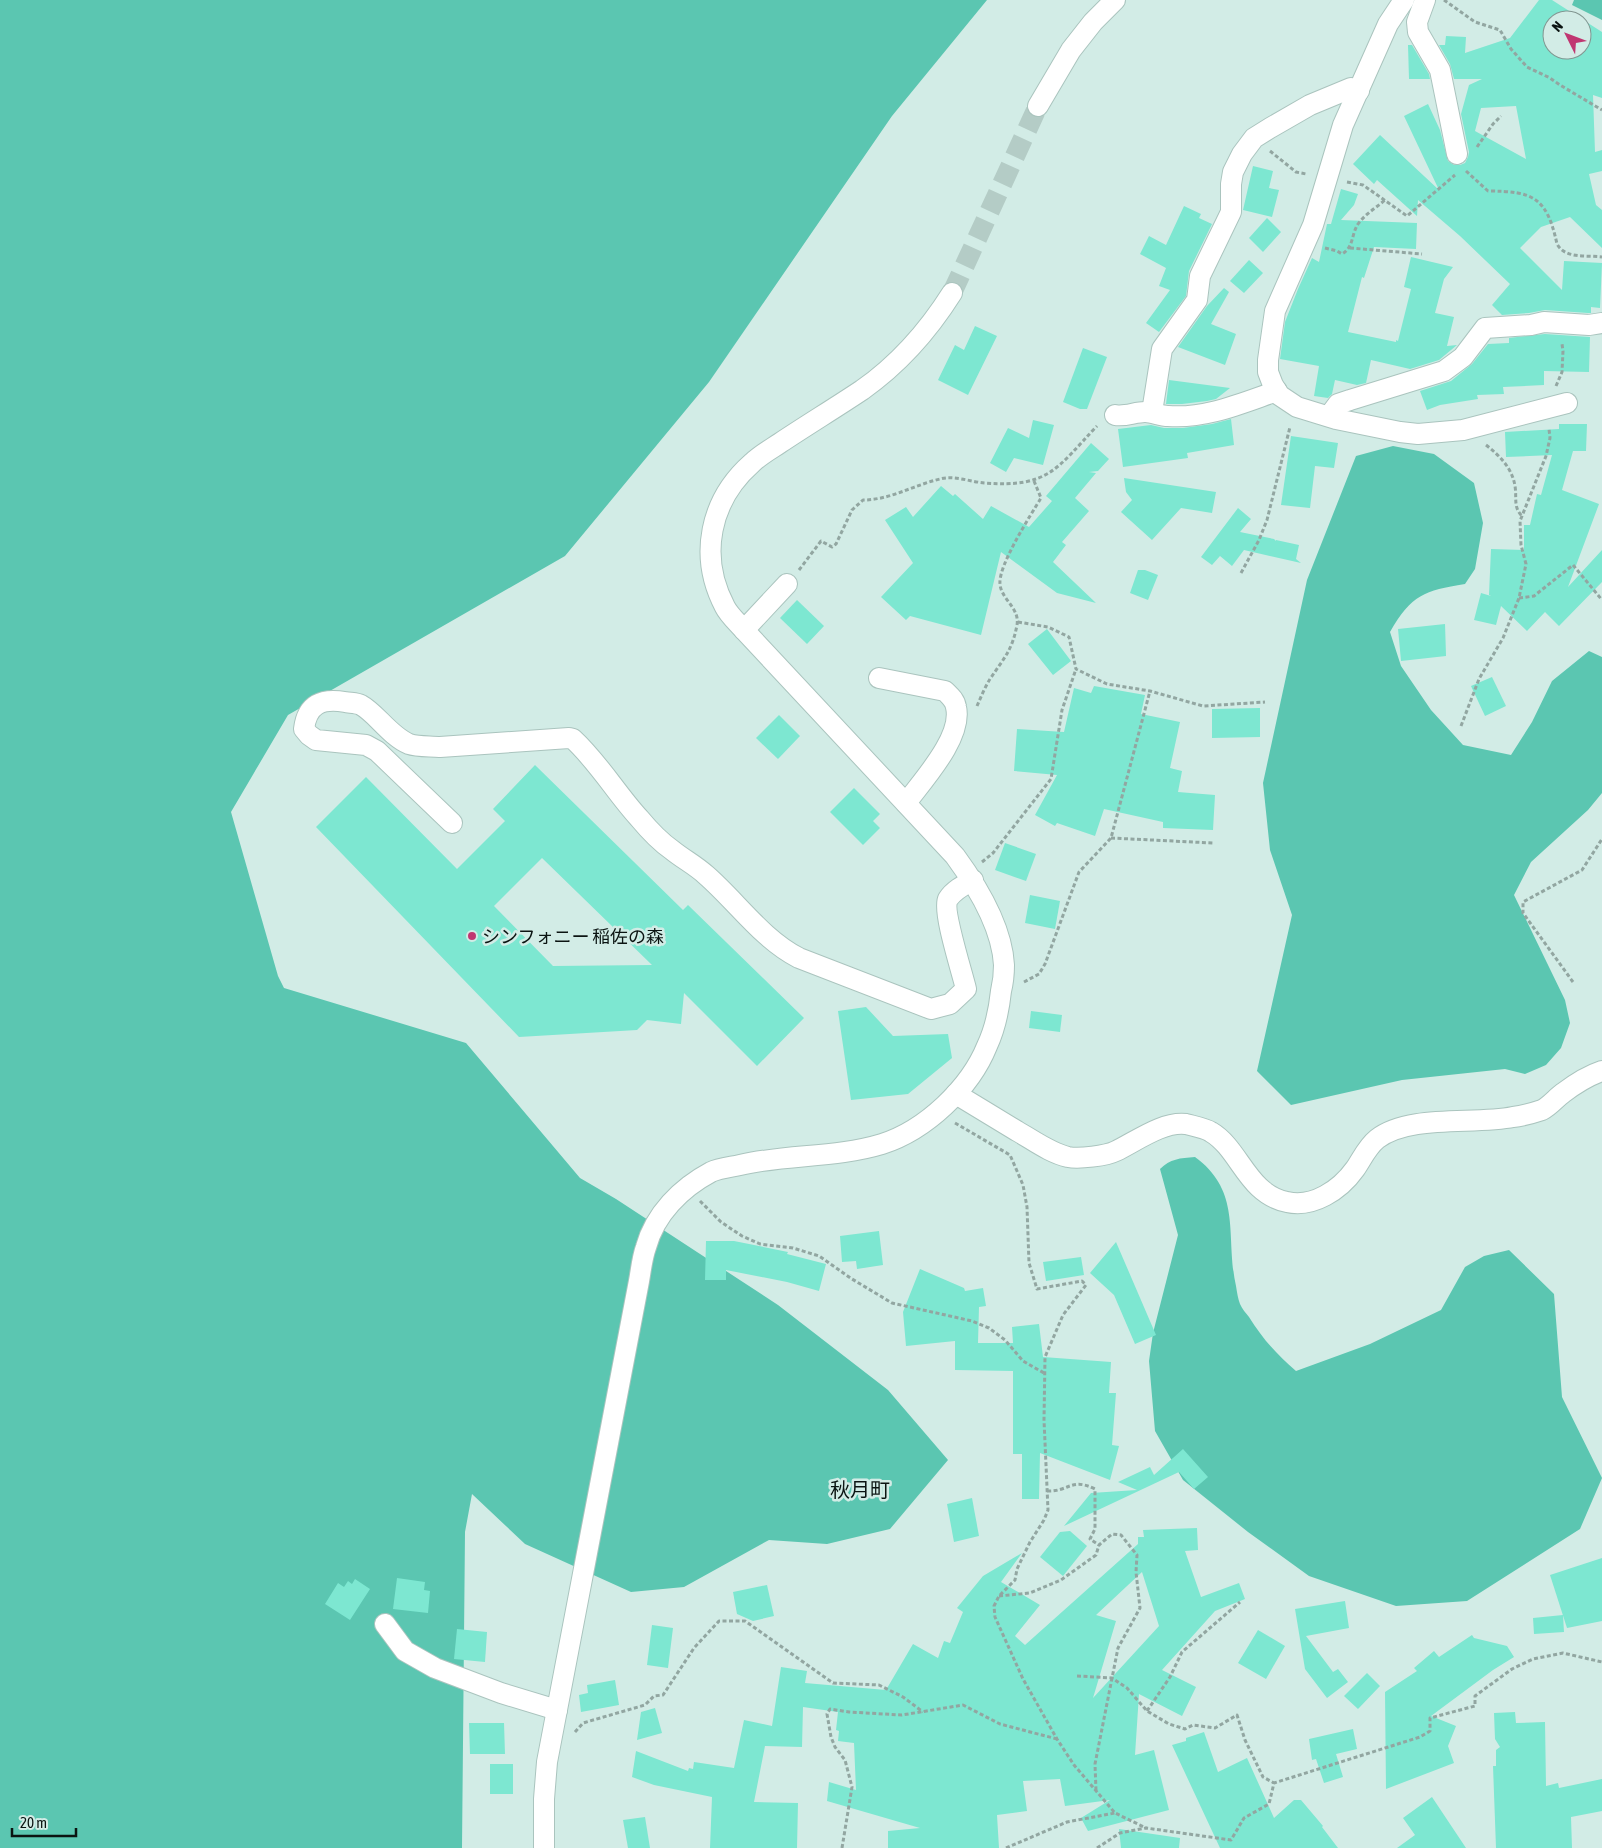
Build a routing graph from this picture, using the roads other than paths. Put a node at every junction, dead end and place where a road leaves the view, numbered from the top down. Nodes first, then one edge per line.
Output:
1 (1115, 0) edge
2 (1404, 0) edge
3 (1425, 0) edge
4 (1359, 91) junction
5 (1038, 106) tunnel mouth
6 (1462, 153) road end
7 (952, 294) tunnel mouth
8 (1602, 323) edge
9 (1276, 391) junction
10 (1561, 404) road end
11 (1152, 412) junction
12 (1115, 416) road end
13 (1329, 416) junction
14 (787, 584) road end
15 (744, 630) junction
16 (879, 678) dead end
17 (906, 803) junction
18 (452, 823) dead end
19 (970, 877) junction
20 (1602, 1071) edge
21 (956, 1094) junction
22 (385, 1624) dead end
23 (557, 1710) junction
24 (544, 1848) edge

1 - 5 street
2 - 4 street
3 - 6 street
4 - 9 street
4 - 11 street
7 - 15 street
8 - 13 street
9 - 11 street
9 - 13 street
10 - 13 street
11 - 12 street
14 - 15 street
15 - 17 street
16 - 17 street
17 - 19 street
18 - 19 street
19 - 21 street
20 - 21 street
21 - 23 street
22 - 23 street
23 - 24 street

